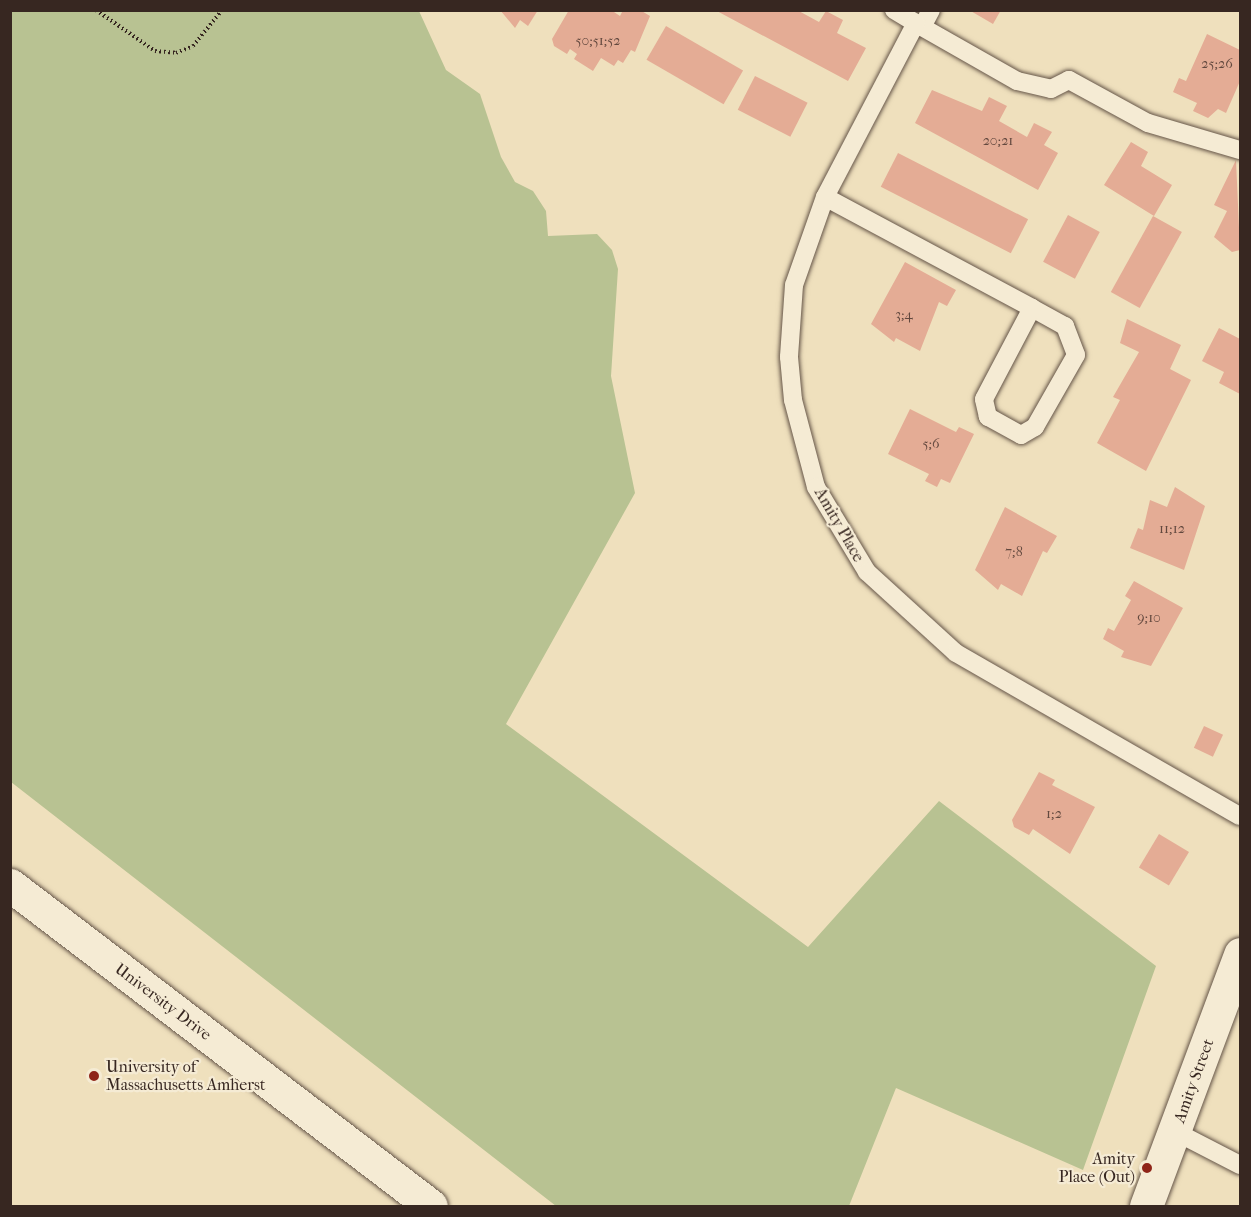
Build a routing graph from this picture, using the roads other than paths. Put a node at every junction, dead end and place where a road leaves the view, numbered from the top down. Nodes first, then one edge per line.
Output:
1 (894, 10) edge
2 (931, 10) edge
3 (919, 25) junction
4 (1240, 150) edge
5 (825, 197) junction
6 (1032, 308) junction
7 (1240, 816) edge
8 (10, 885) edge
9 (1240, 954) edge
10 (1176, 1132) junction
11 (1240, 1165) edge
12 (431, 1206) edge
13 (1146, 1206) edge

1 - 3 lane
2 - 3 lane, Amity Place
3 - 4 lane
3 - 5 lane, Amity Place
5 - 6 lane
5 - 7 lane, Amity Place
6 - 6 lane
8 - 12 main road, University Drive
9 - 10 main road, Amity Street
10 - 11 lane
10 - 13 main road, Amity Street

